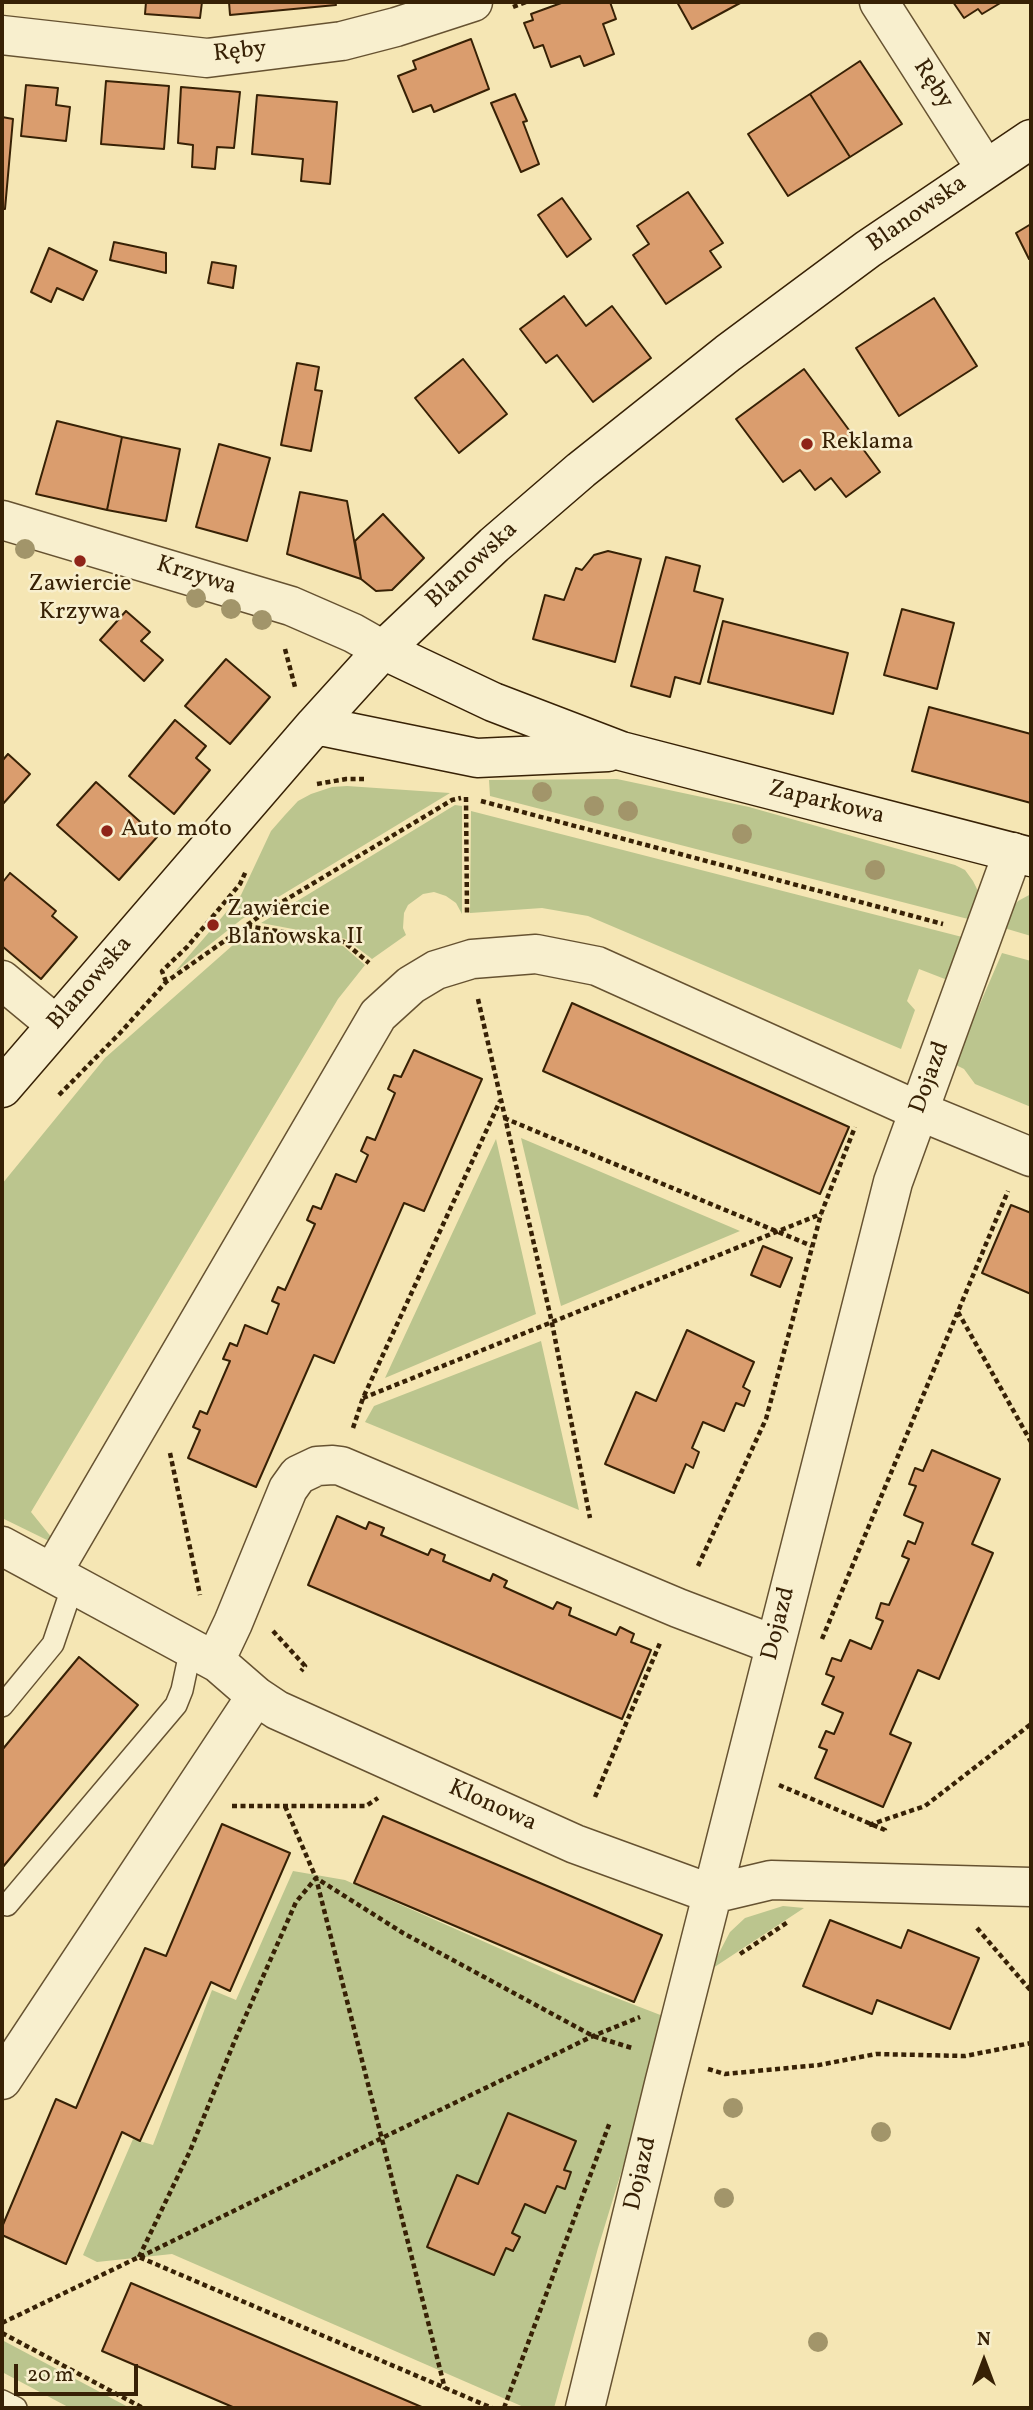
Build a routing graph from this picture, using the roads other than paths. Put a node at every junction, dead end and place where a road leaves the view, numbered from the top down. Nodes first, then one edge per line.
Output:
1 (473, 2) edge
2 (879, 2) edge
3 (2, 35) edge
4 (1031, 139) edge
5 (985, 168) junction
6 (2, 520) edge
7 (383, 650) junction
8 (315, 725) junction
9 (621, 751) junction
10 (1022, 855) edge
11 (2, 980) edge
12 (55, 1024) junction
13 (2, 1088) edge
14 (919, 1111) junction
15 (1022, 1169) edge
16 (7, 1558) edge
17 (62, 1579) junction
18 (775, 1645) junction
19 (203, 1654) junction
20 (256, 1696) junction
21 (2, 1706) edge
22 (1031, 1887) edge
23 (712, 1894) junction
24 (7, 1905) dead end
25 (2, 2080) edge
26 (2, 2401) edge
27 (16, 2408) edge
28 (585, 2408) edge

1 - 3 street, Ręby
2 - 5 street, Ręby
4 - 5 street, Blanowska
5 - 7 street, Blanowska
6 - 7 street, Krzywa
7 - 8 street, Blanowska
7 - 9 street, Zaparkowa
8 - 9 street, Zaparkowa
8 - 12 street, Blanowska
9 - 10 street, Zaparkowa
10 - 14 street, Dojazd
11 - 12 street
12 - 13 street, Blanowska
14 - 15 street
14 - 17 street
14 - 18 street, Dojazd
16 - 17 street, Klonowa
17 - 19 street, Klonowa
17 - 21 lane
18 - 19 street
18 - 23 street, Dojazd
19 - 20 street, Klonowa
19 - 24 lane
20 - 23 street, Klonowa
20 - 25 street
22 - 23 street
23 - 28 street, Dojazd
26 - 27 lane

